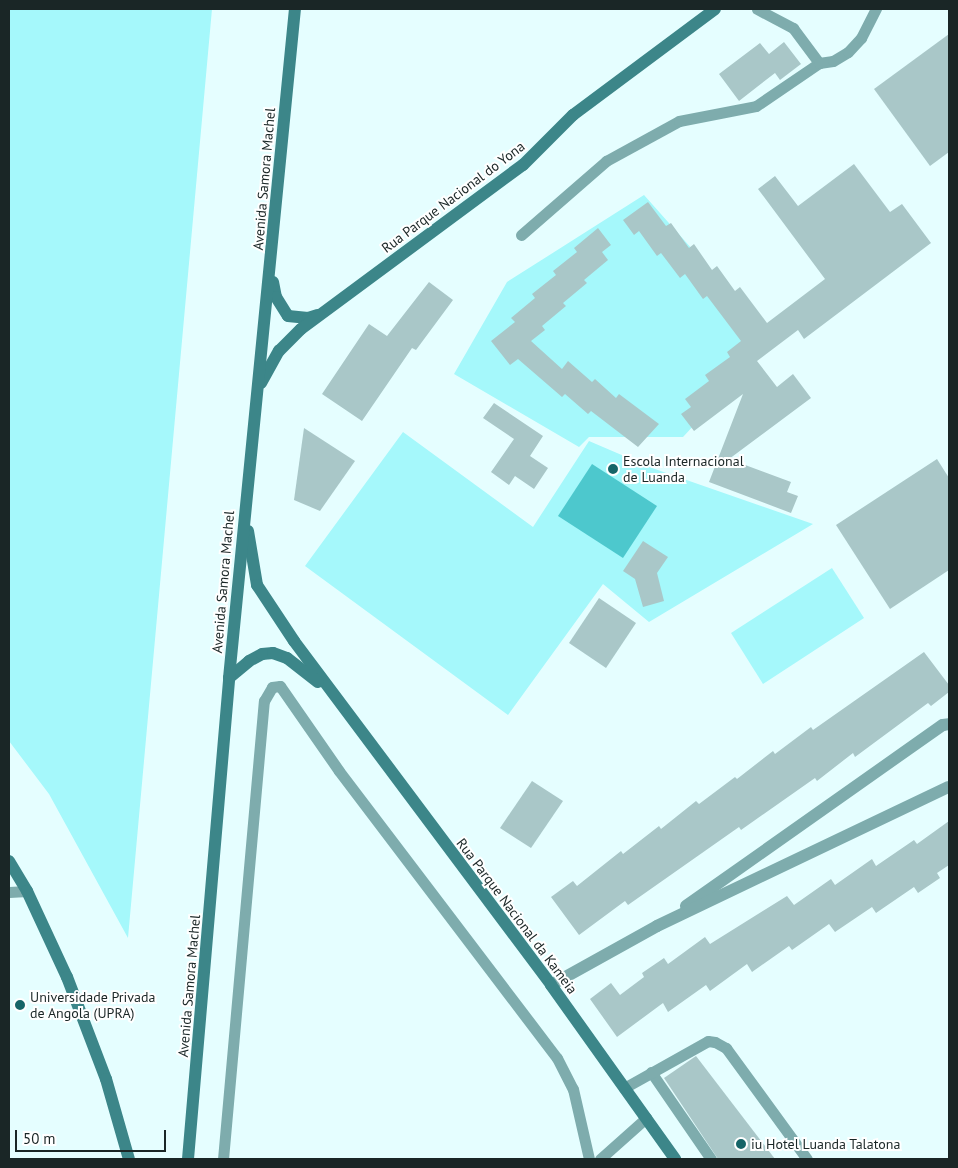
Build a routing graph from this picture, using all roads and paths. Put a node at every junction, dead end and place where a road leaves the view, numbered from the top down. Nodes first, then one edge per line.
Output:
1 (295, 9) edge
2 (715, 9) edge
3 (757, 9) edge
4 (876, 9) edge
5 (819, 63) junction
6 (521, 236) dead end
7 (271, 273) junction
8 (324, 313) junction
9 (256, 397) junction
10 (245, 514) junction
11 (229, 678) junction
12 (332, 693) junction
13 (949, 724) edge
14 (949, 787) edge
15 (9, 861) edge
16 (27, 891) junction
17 (9, 892) edge
18 (657, 926) junction
19 (551, 985) junction
20 (651, 1072) junction
21 (624, 1088) junction
22 (646, 1118) junction
23 (129, 1159) edge
24 (188, 1159) edge
25 (223, 1159) edge
26 (588, 1159) edge
27 (600, 1159) edge
28 (675, 1159) edge
29 (711, 1159) edge
30 (807, 1159) edge

1 - 7 street, Avenida Samora Machel
2 - 8 street, Rua Parque Nacional do Yona
3 - 5 lane
4 - 5 lane
5 - 6 lane
7 - 8 street, Rua Parque Nacional do Yona
7 - 9 street, Avenida Samora Machel
8 - 9 street, Rua Parque Nacional do Yona
9 - 10 street, Avenida Samora Machel
10 - 11 street, Avenida Samora Machel
10 - 12 street, Rua Parque Nacional da Kameia
11 - 12 street, Rua Parque Nacional da Kameia
11 - 24 street, Avenida Samora Machel
12 - 19 street, Rua Parque Nacional da Kameia
13 - 18 street
14 - 18 street
15 - 16 street
16 - 17 lane
16 - 23 street
18 - 19 street
19 - 21 street, Rua Parque Nacional da Kameia
20 - 21 lane
20 - 29 lane
20 - 30 lane
21 - 22 street, Rua Parque Nacional da Kameia
22 - 27 lane
22 - 28 street, Rua Parque Nacional da Kameia
25 - 26 lane

